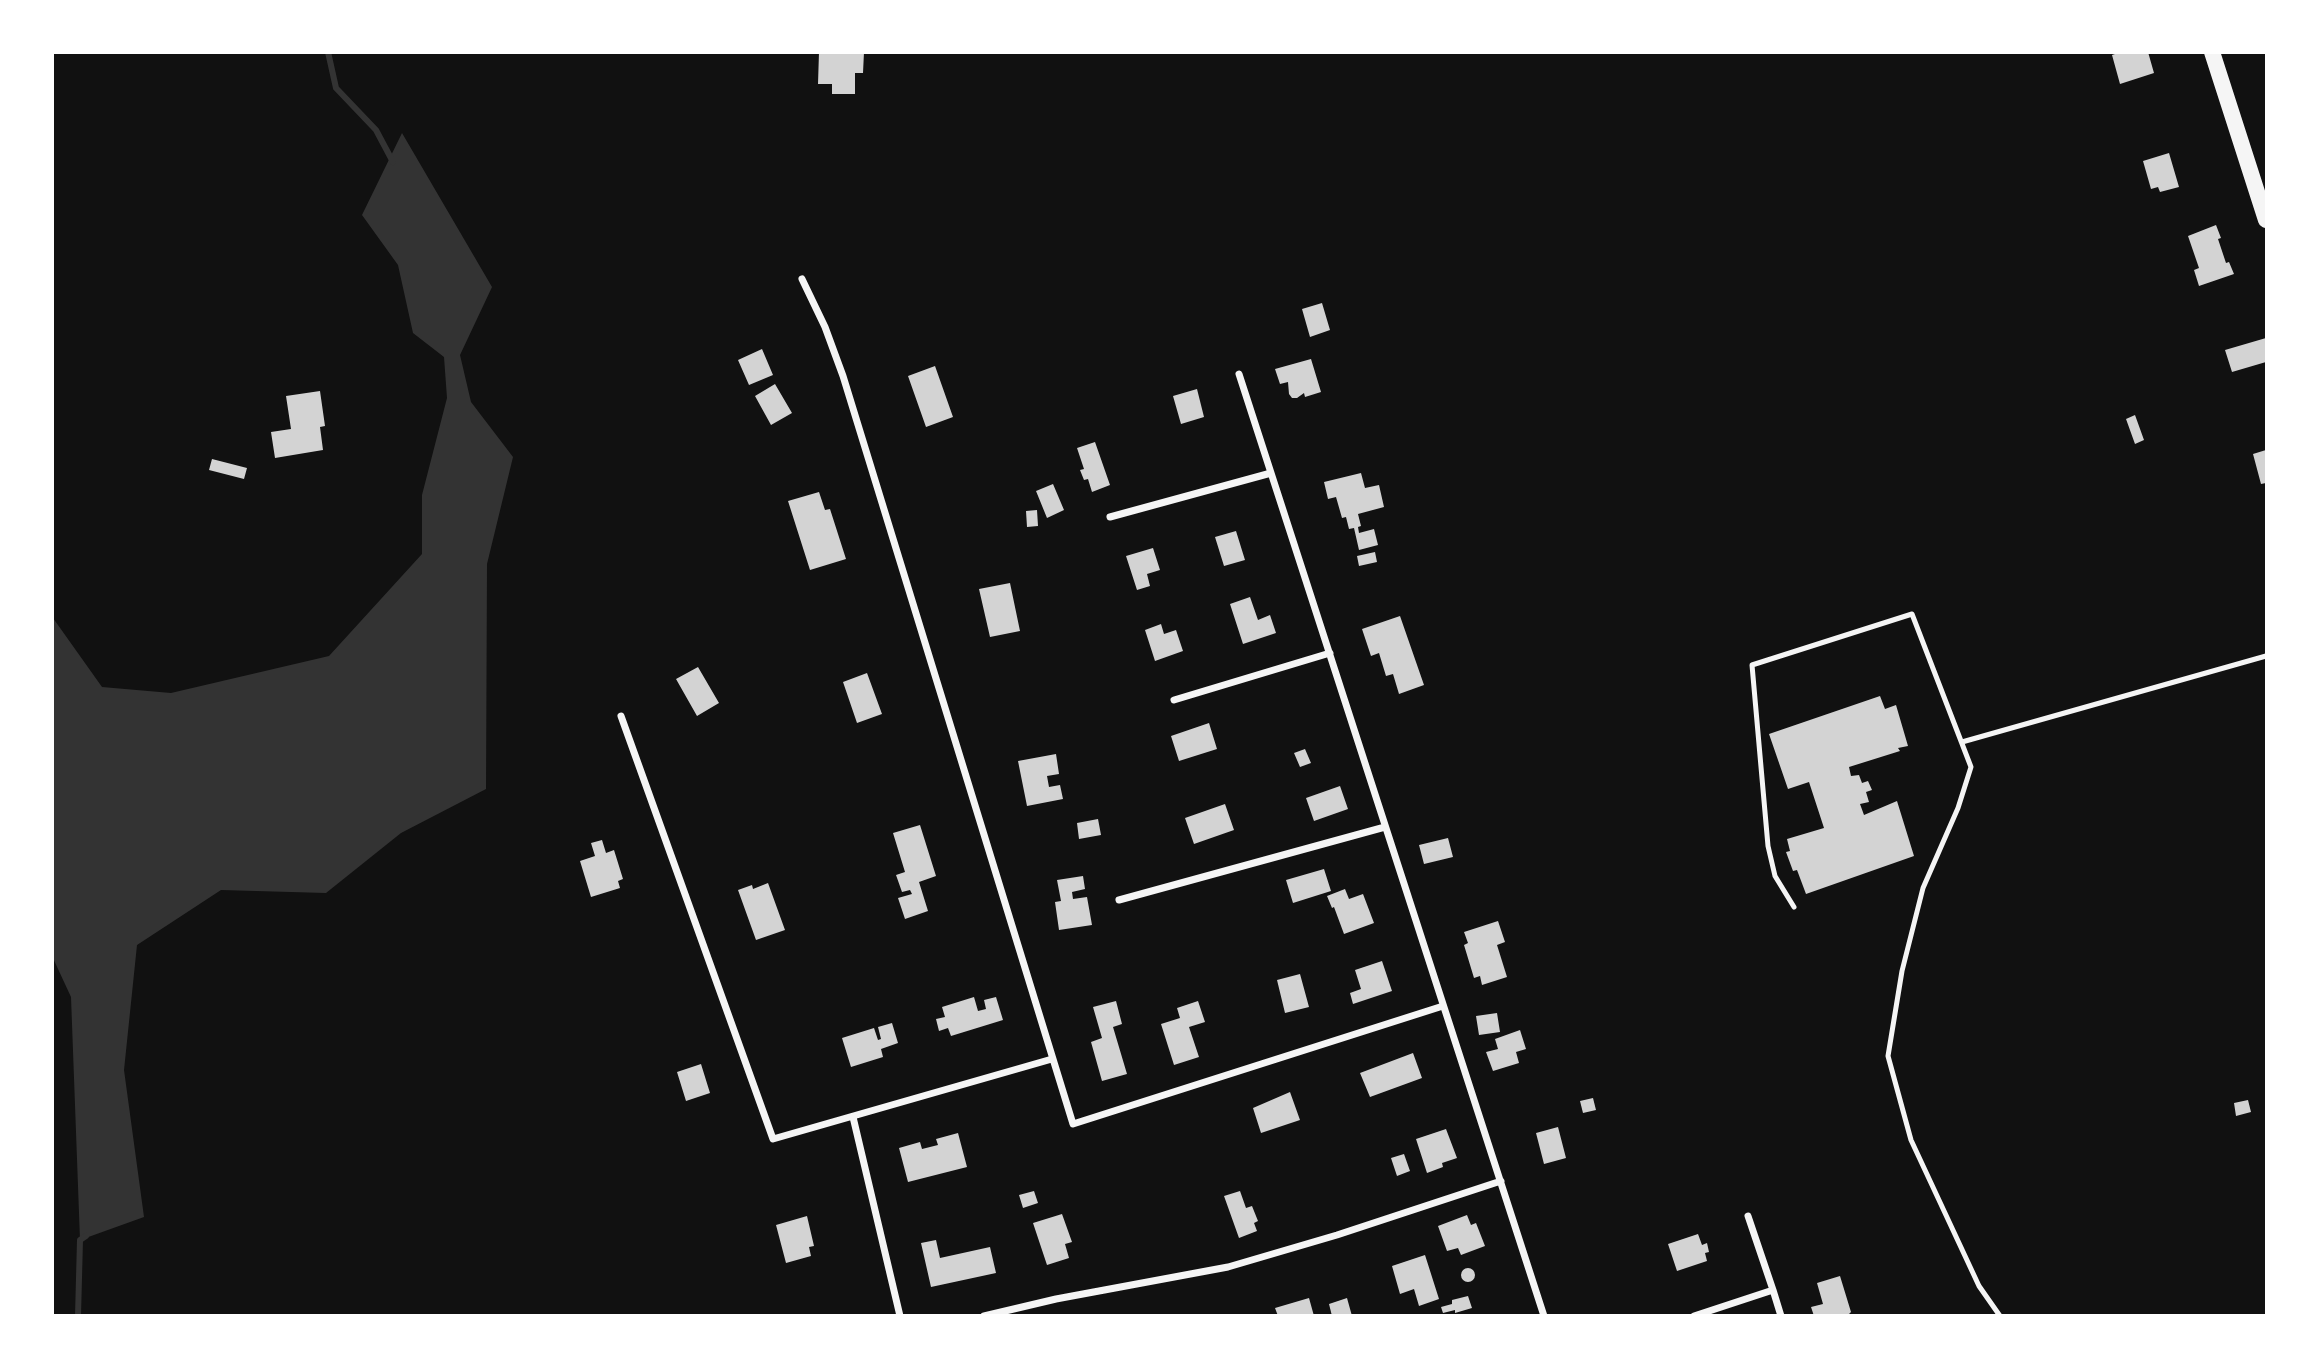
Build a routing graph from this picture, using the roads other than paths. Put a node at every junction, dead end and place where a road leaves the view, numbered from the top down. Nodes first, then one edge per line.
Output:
1 (2212, 52) edge
2 (2266, 220) edge
3 (802, 279) dead end
4 (1239, 374) dead end
5 (1271, 473) junction
6 (1110, 517) dead end
7 (1329, 653) junction
8 (2266, 656) edge
9 (1174, 700) dead end
10 (621, 716) dead end
11 (1962, 742) junction
12 (1385, 827) junction
13 (1119, 901) dead end
14 (1794, 907) dead end
15 (1443, 1006) junction
16 (1052, 1059) junction
17 (853, 1117) junction
18 (1501, 1181) junction
19 (1748, 1216) dead end
20 (1773, 1290) junction
21 (900, 1315) edge
22 (984, 1315) edge
23 (1544, 1315) edge
24 (1694, 1315) edge
25 (1781, 1315) edge
26 (2000, 1315) edge

1 - 2 main road
3 - 16 street
4 - 5 street
5 - 6 street
5 - 7 street
7 - 9 street
7 - 12 street
8 - 11 lane
10 - 17 street
11 - 14 lane
11 - 26 lane
12 - 13 street
12 - 15 street
15 - 16 street
15 - 18 street
16 - 17 street
17 - 21 street
18 - 22 street
18 - 23 street
19 - 20 street
20 - 24 street
20 - 25 street

